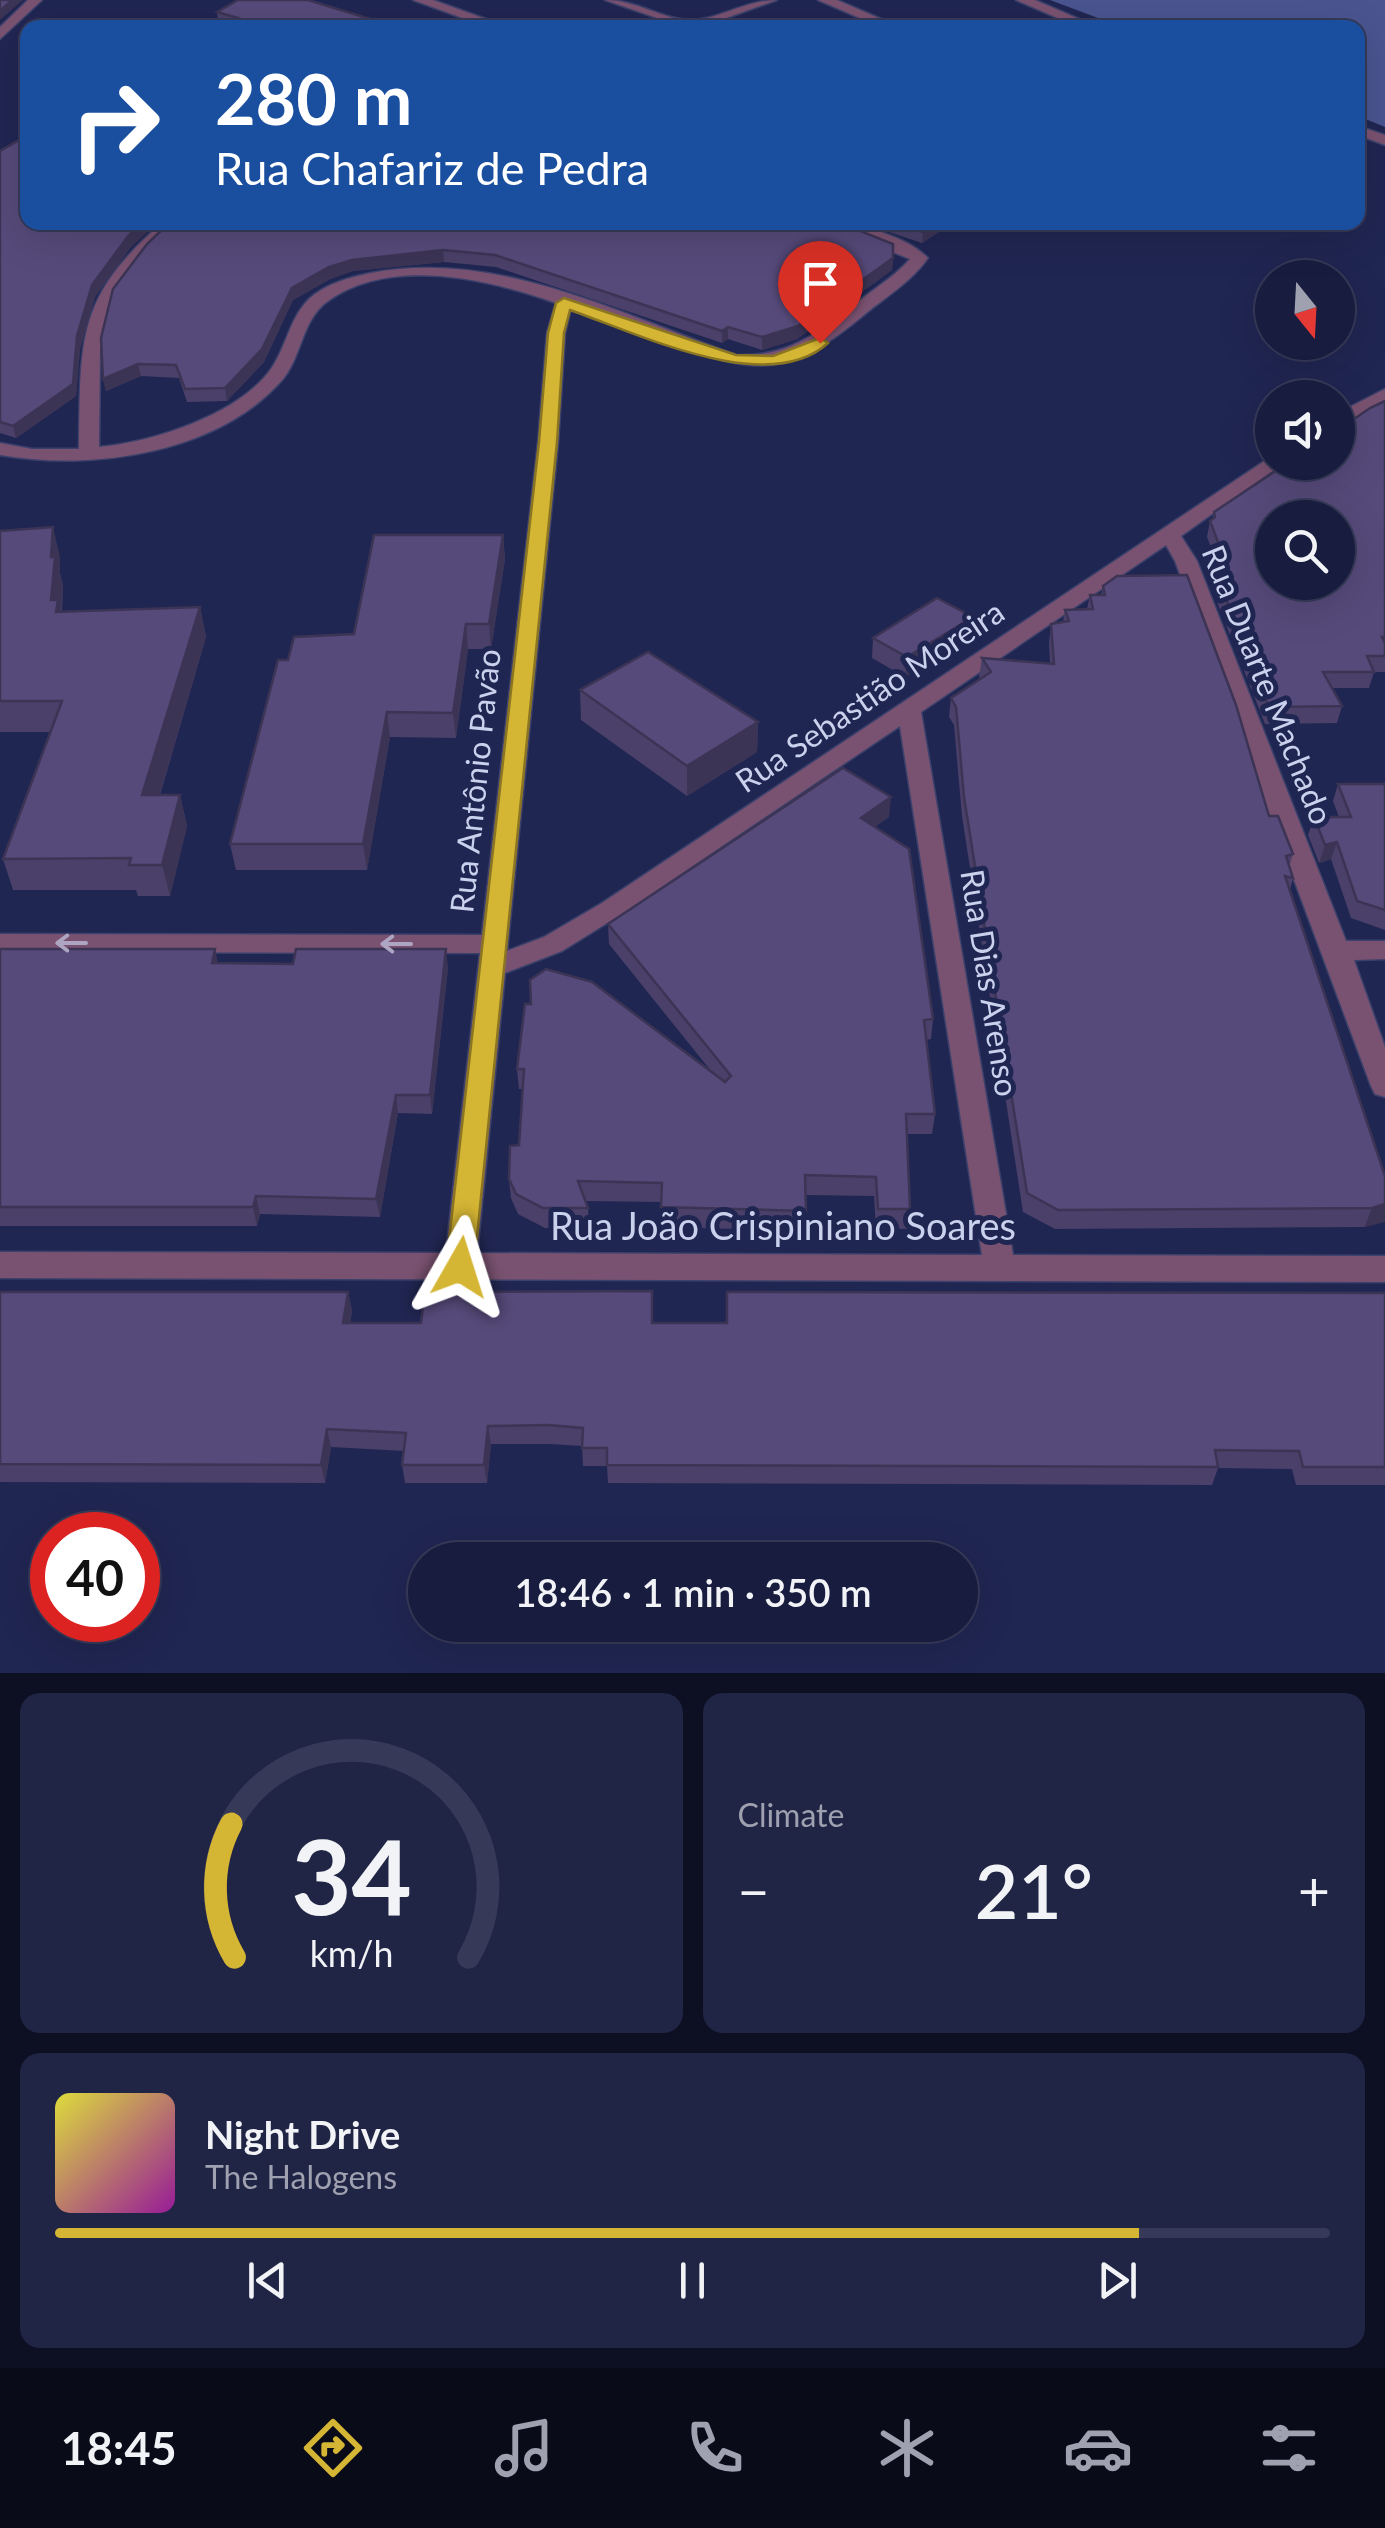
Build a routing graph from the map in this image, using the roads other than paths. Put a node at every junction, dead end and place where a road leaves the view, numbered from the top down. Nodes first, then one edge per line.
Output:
1 (35, 0) edge
2 (612, 0) edge
3 (770, 0) edge
4 (824, 0) edge
5 (1023, 0) edge
6 (432, 1) edge
7 (483, 20) edge
8 (670, 20) edge
9 (707, 20) edge
10 (875, 20) edge
11 (1074, 20) edge
12 (0, 34) edge
13 (164, 230) edge
14 (849, 230) edge
15 (564, 303) junction
16 (1385, 395) edge
17 (1355, 411) edge
18 (0, 450) edge
19 (89, 452) junction
20 (1255, 476) edge
21 (1170, 535) junction
22 (910, 710) junction
23 (0, 943) edge
24 (1337, 950) junction
25 (1385, 950) edge
26 (492, 956) junction
27 (1385, 1086) edge
28 (0, 1265) edge
29 (460, 1267) junction
30 (1000, 1268) junction
31 (1385, 1269) edge

1 - 12 street
2 - 8 street
3 - 9 street
4 - 10 street
5 - 11 street
6 - 7 street
13 - 19 street
14 - 15 street
15 - 19 street
15 - 26 street, Rua Antônio Pavão
16 - 17 street
18 - 19 street
20 - 21 street, Rua Sebastião Moreira
21 - 22 street, Rua Sebastião Moreira
21 - 24 street, Rua Duarte Machado
22 - 26 street, Rua Sebastião Moreira
22 - 30 street, Rua Dias Arenso
26 -> 23 street
24 - 25 street
24 - 27 street, Rua Duarte Machado
26 - 29 street, Rua Antônio Pavão
28 - 29 street, Rua João Crispiniano Soares
29 - 30 street, Rua João Crispiniano Soares
30 - 31 street, Rua João Crispiniano Soares

